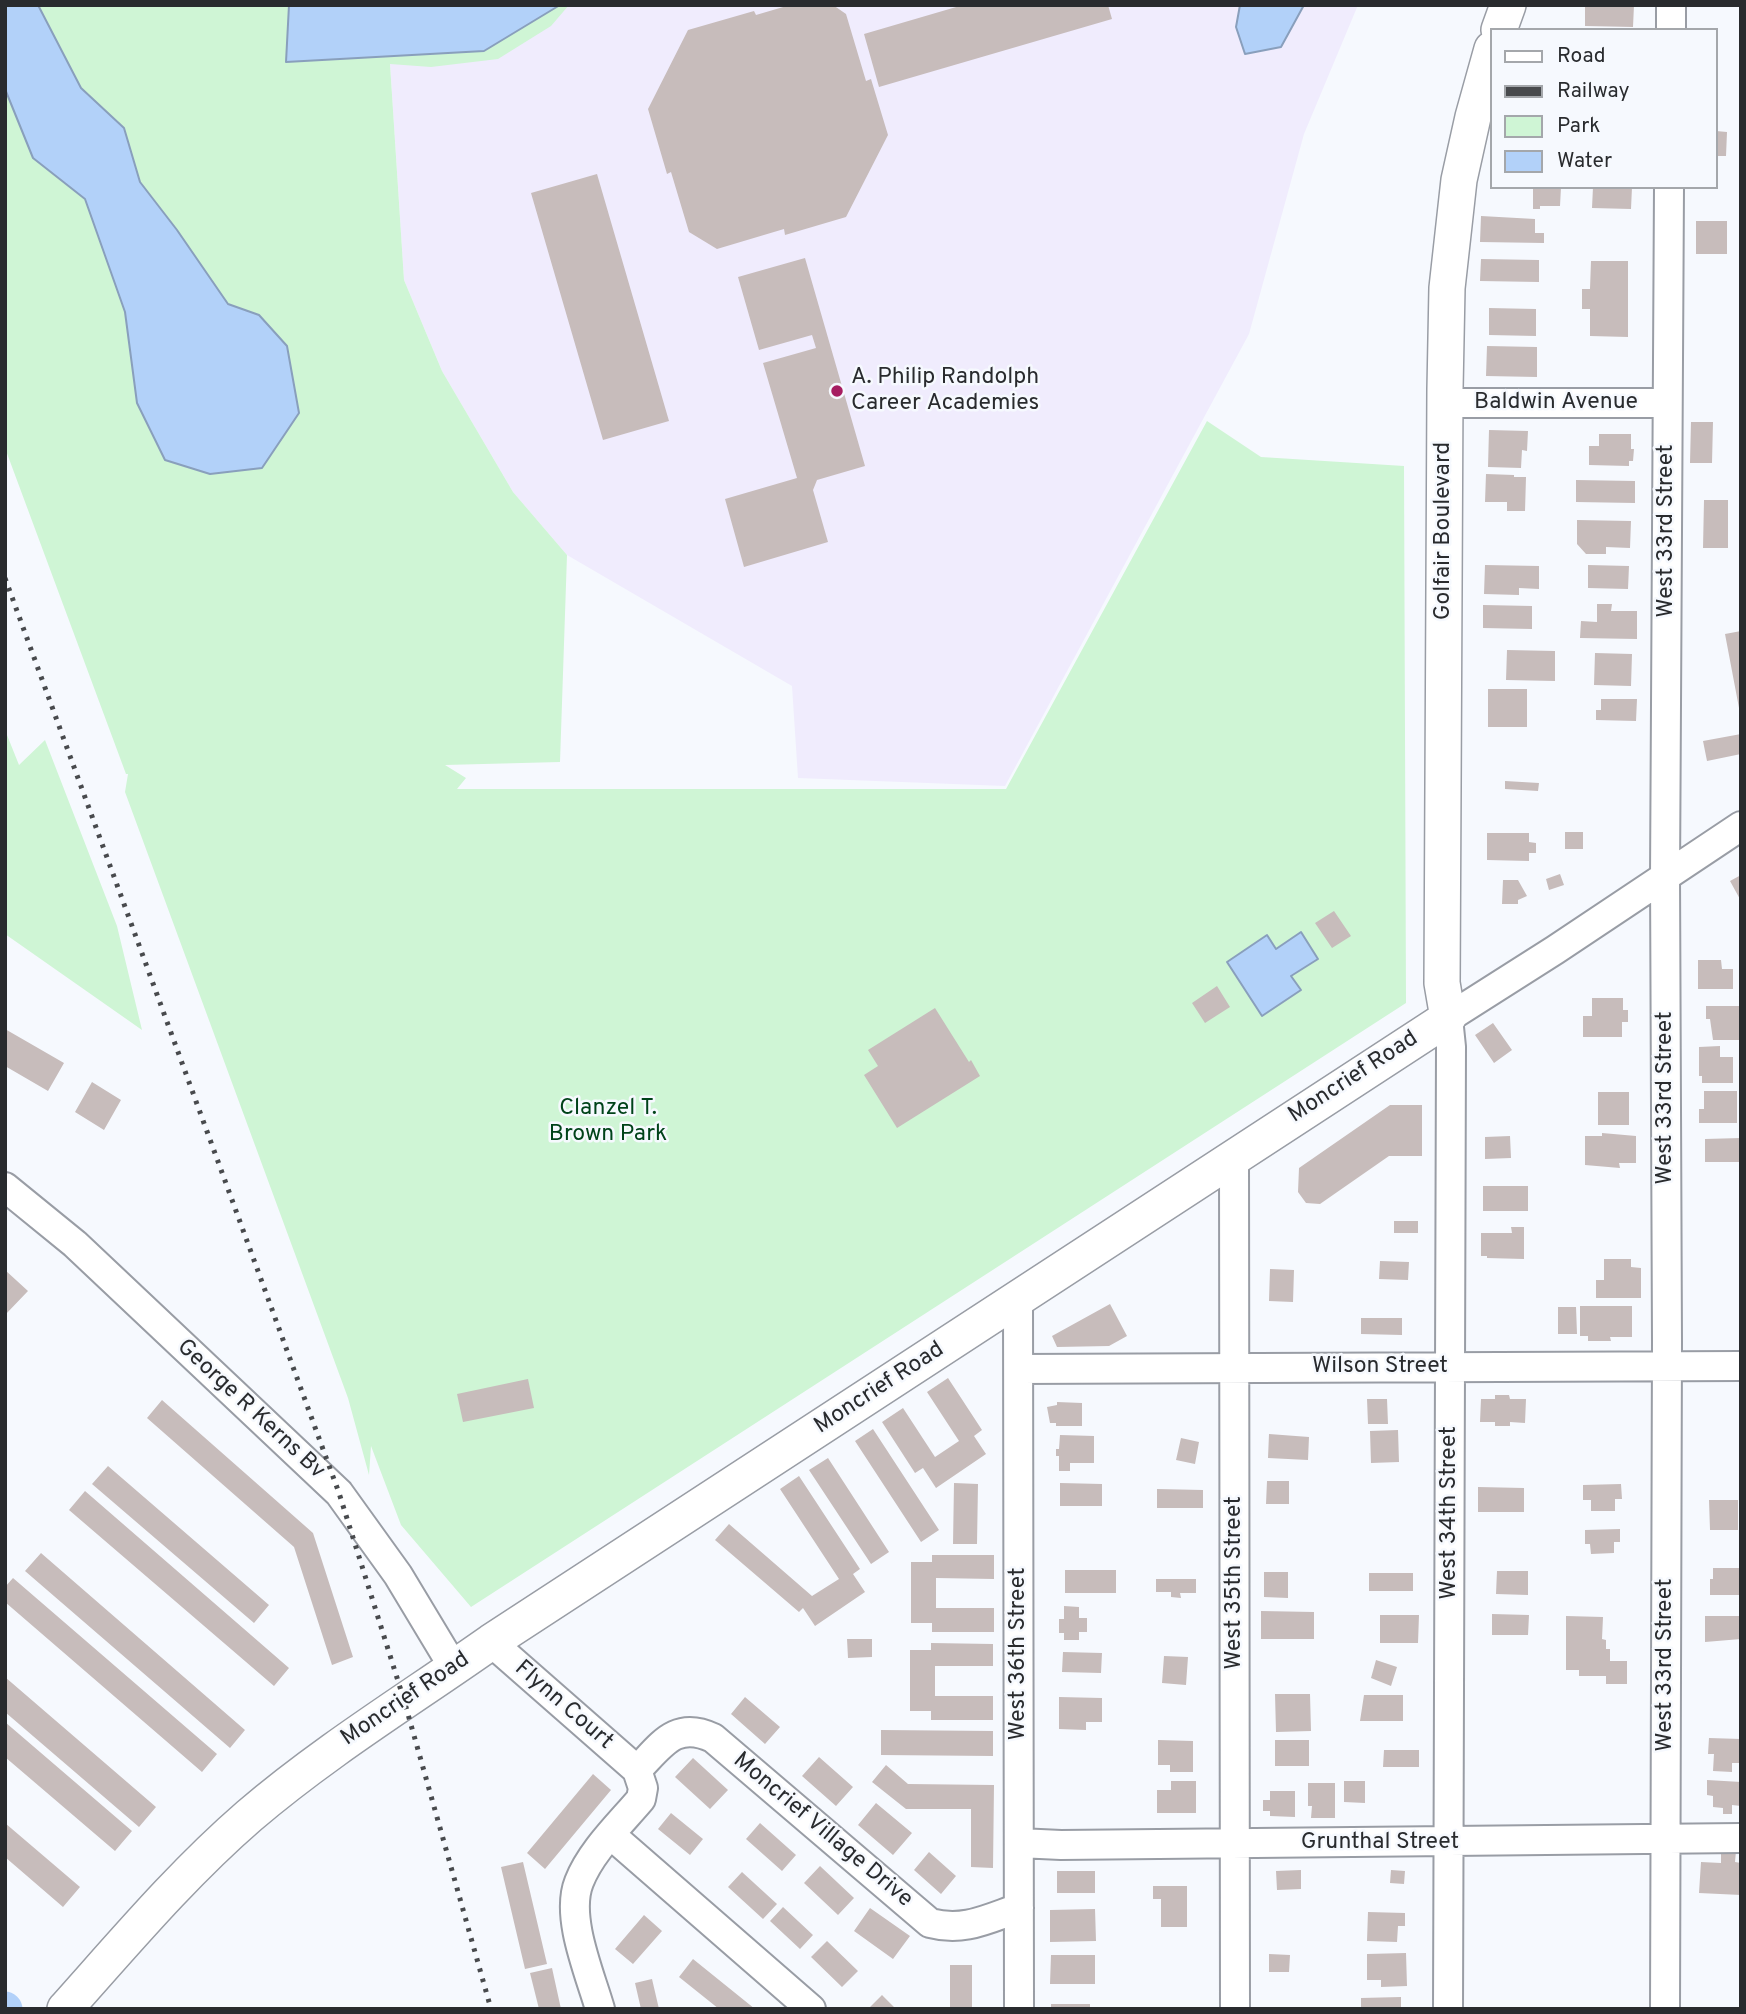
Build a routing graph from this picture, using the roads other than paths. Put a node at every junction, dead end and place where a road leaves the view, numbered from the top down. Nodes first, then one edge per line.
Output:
1 (1508, 5) edge
2 (1671, 5) edge
3 (1500, 28) edge
4 (1671, 28) edge
5 (1490, 57) edge
6 (1669, 189) edge
7 (1445, 403) junction
8 (1667, 403) junction
9 (1741, 826) edge
10 (1665, 876) junction
11 (1448, 1018) junction
12 (1234, 1156) junction
13 (5, 1187) edge
14 (1018, 1298) junction
15 (1667, 1365) junction
16 (1741, 1366) edge
17 (1235, 1367) junction
18 (1450, 1367) junction
19 (1019, 1369) junction
20 (491, 1642) junction
21 (454, 1668) junction
22 (636, 1770) junction
23 (611, 1835) junction
24 (1741, 1838) edge
25 (1665, 1840) junction
26 (1019, 1843) junction
27 (1235, 1843) junction
28 (1450, 1843) junction
29 (1019, 1908) junction
30 (65, 2009) edge
31 (600, 2009) edge
32 (811, 2009) edge
33 (1019, 2009) edge
34 (1235, 2009) edge
35 (1448, 2009) edge
36 (1665, 2009) edge

1 - 3 main road
2 - 4 street
5 - 7 main road, Golfair Boulevard
6 - 8 street, West 33rd Street
7 - 8 street, Baldwin Avenue
7 - 11 main road, Golfair Boulevard
8 - 10 street, West 33rd Street
9 - 10 street, Moncrief Road
10 - 11 street, Moncrief Road
10 - 15 street, West 33rd Street
11 - 12 main road, Moncrief Road
11 - 18 street, West 34th Street
12 - 14 main road, Moncrief Road
12 - 17 street, West 35th Street
13 - 21 street, George R Kerns Bv
14 - 19 street, West 36th Street
14 - 20 main road, Moncrief Road
15 - 16 street, Wilson Street
15 - 18 street, Wilson Street
15 - 25 street, West 33rd Street
17 - 18 street, Wilson Street
17 - 19 street, Wilson Street
17 - 27 street, West 35th Street
18 - 28 street, West 34th Street
19 - 26 street, West 36th Street
20 - 21 main road, Moncrief Road
20 - 22 street, Flynn Court
21 - 30 main road, Moncrief Road
22 - 23 street
22 - 29 street, Moncrief Village Drive
23 - 31 street
23 - 32 street
24 - 25 street, Grunthal Street
25 - 28 street, Grunthal Street
25 - 36 street, West 33rd Street
26 - 27 street, Grunthal Street
26 - 29 street, West 36th Street
27 - 28 street, Grunthal Street
27 - 34 street, West 35th Street
28 - 35 street, West 34th Street
29 - 33 street, West 36th Street

